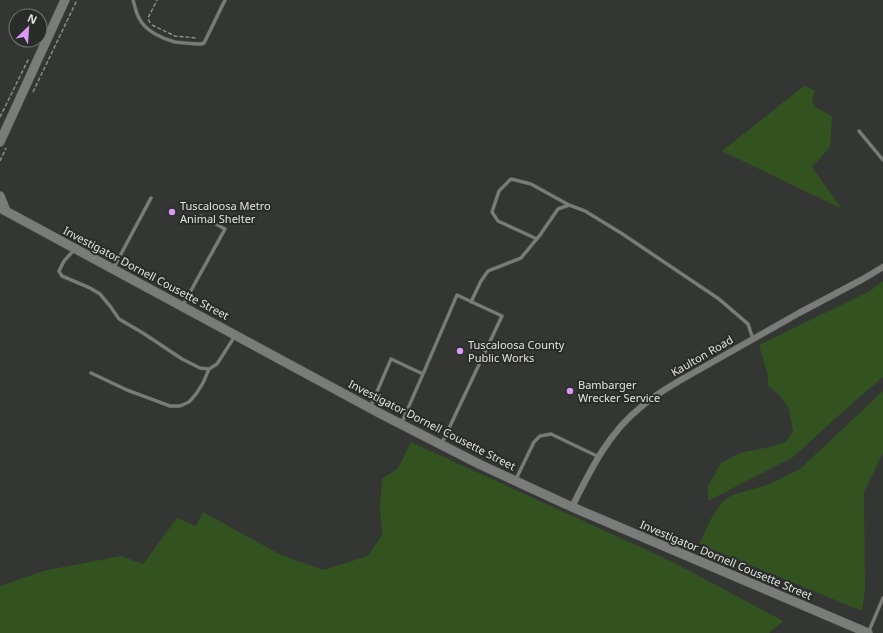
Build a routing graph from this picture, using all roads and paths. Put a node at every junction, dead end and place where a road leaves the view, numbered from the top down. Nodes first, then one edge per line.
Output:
1 (65, 0) edge
2 (77, 0) edge
3 (133, 0) edge
4 (157, 0) edge
5 (225, 0) edge
6 (205, 42) junction
7 (30, 54) dead end
8 (30, 98) dead end
9 (0, 117) edge
10 (859, 131) dead end
11 (3, 144) edge
12 (883, 160) edge
13 (0, 161) edge
14 (0, 196) edge
15 (151, 198) dead end
16 (569, 205) junction
17 (3, 209) edge
18 (201, 216) dead end
19 (537, 239) junction
20 (75, 248) junction
21 (883, 267) edge
22 (113, 269) junction
23 (471, 302) junction
24 (182, 306) junction
25 (235, 335) junction
26 (753, 339) junction
27 (209, 369) junction
28 (91, 373) dead end
29 (423, 374) junction
30 (370, 408) junction
31 (401, 424) junction
32 (441, 444) junction
33 (599, 457) junction
34 (515, 480) junction
35 (572, 508) junction
36 (883, 598) edge
37 (868, 633) edge

1 - 11 main road
2 - 8 path
3 - 6 lane
4 - 6 path
5 - 6 lane
7 - 9 path
10 - 12 lane
11 - 13 path
14 - 17 main road
15 - 22 lane
16 - 19 lane
16 - 19 lane
16 - 26 lane
17 - 20 main road, Investigator Dornell Cousette Street
18 - 24 lane
19 - 23 lane
20 - 22 main road, Investigator Dornell Cousette Street
20 - 27 lane
21 - 26 street, Kaulton Road
22 - 24 main road, Investigator Dornell Cousette Street
23 - 29 lane
23 - 32 lane
24 - 25 main road, Investigator Dornell Cousette Street
25 - 27 lane
25 - 30 main road, Investigator Dornell Cousette Street
26 - 33 street, Kaulton Road
27 - 28 lane
29 - 30 lane
29 - 31 lane
30 - 31 main road, Investigator Dornell Cousette Street
31 - 32 main road, Investigator Dornell Cousette Street
32 - 34 main road, Investigator Dornell Cousette Street
33 - 34 lane
33 - 35 street, Kaulton Road
34 - 35 main road, Investigator Dornell Cousette Street
35 - 37 main road, Investigator Dornell Cousette Street
36 - 37 lane

